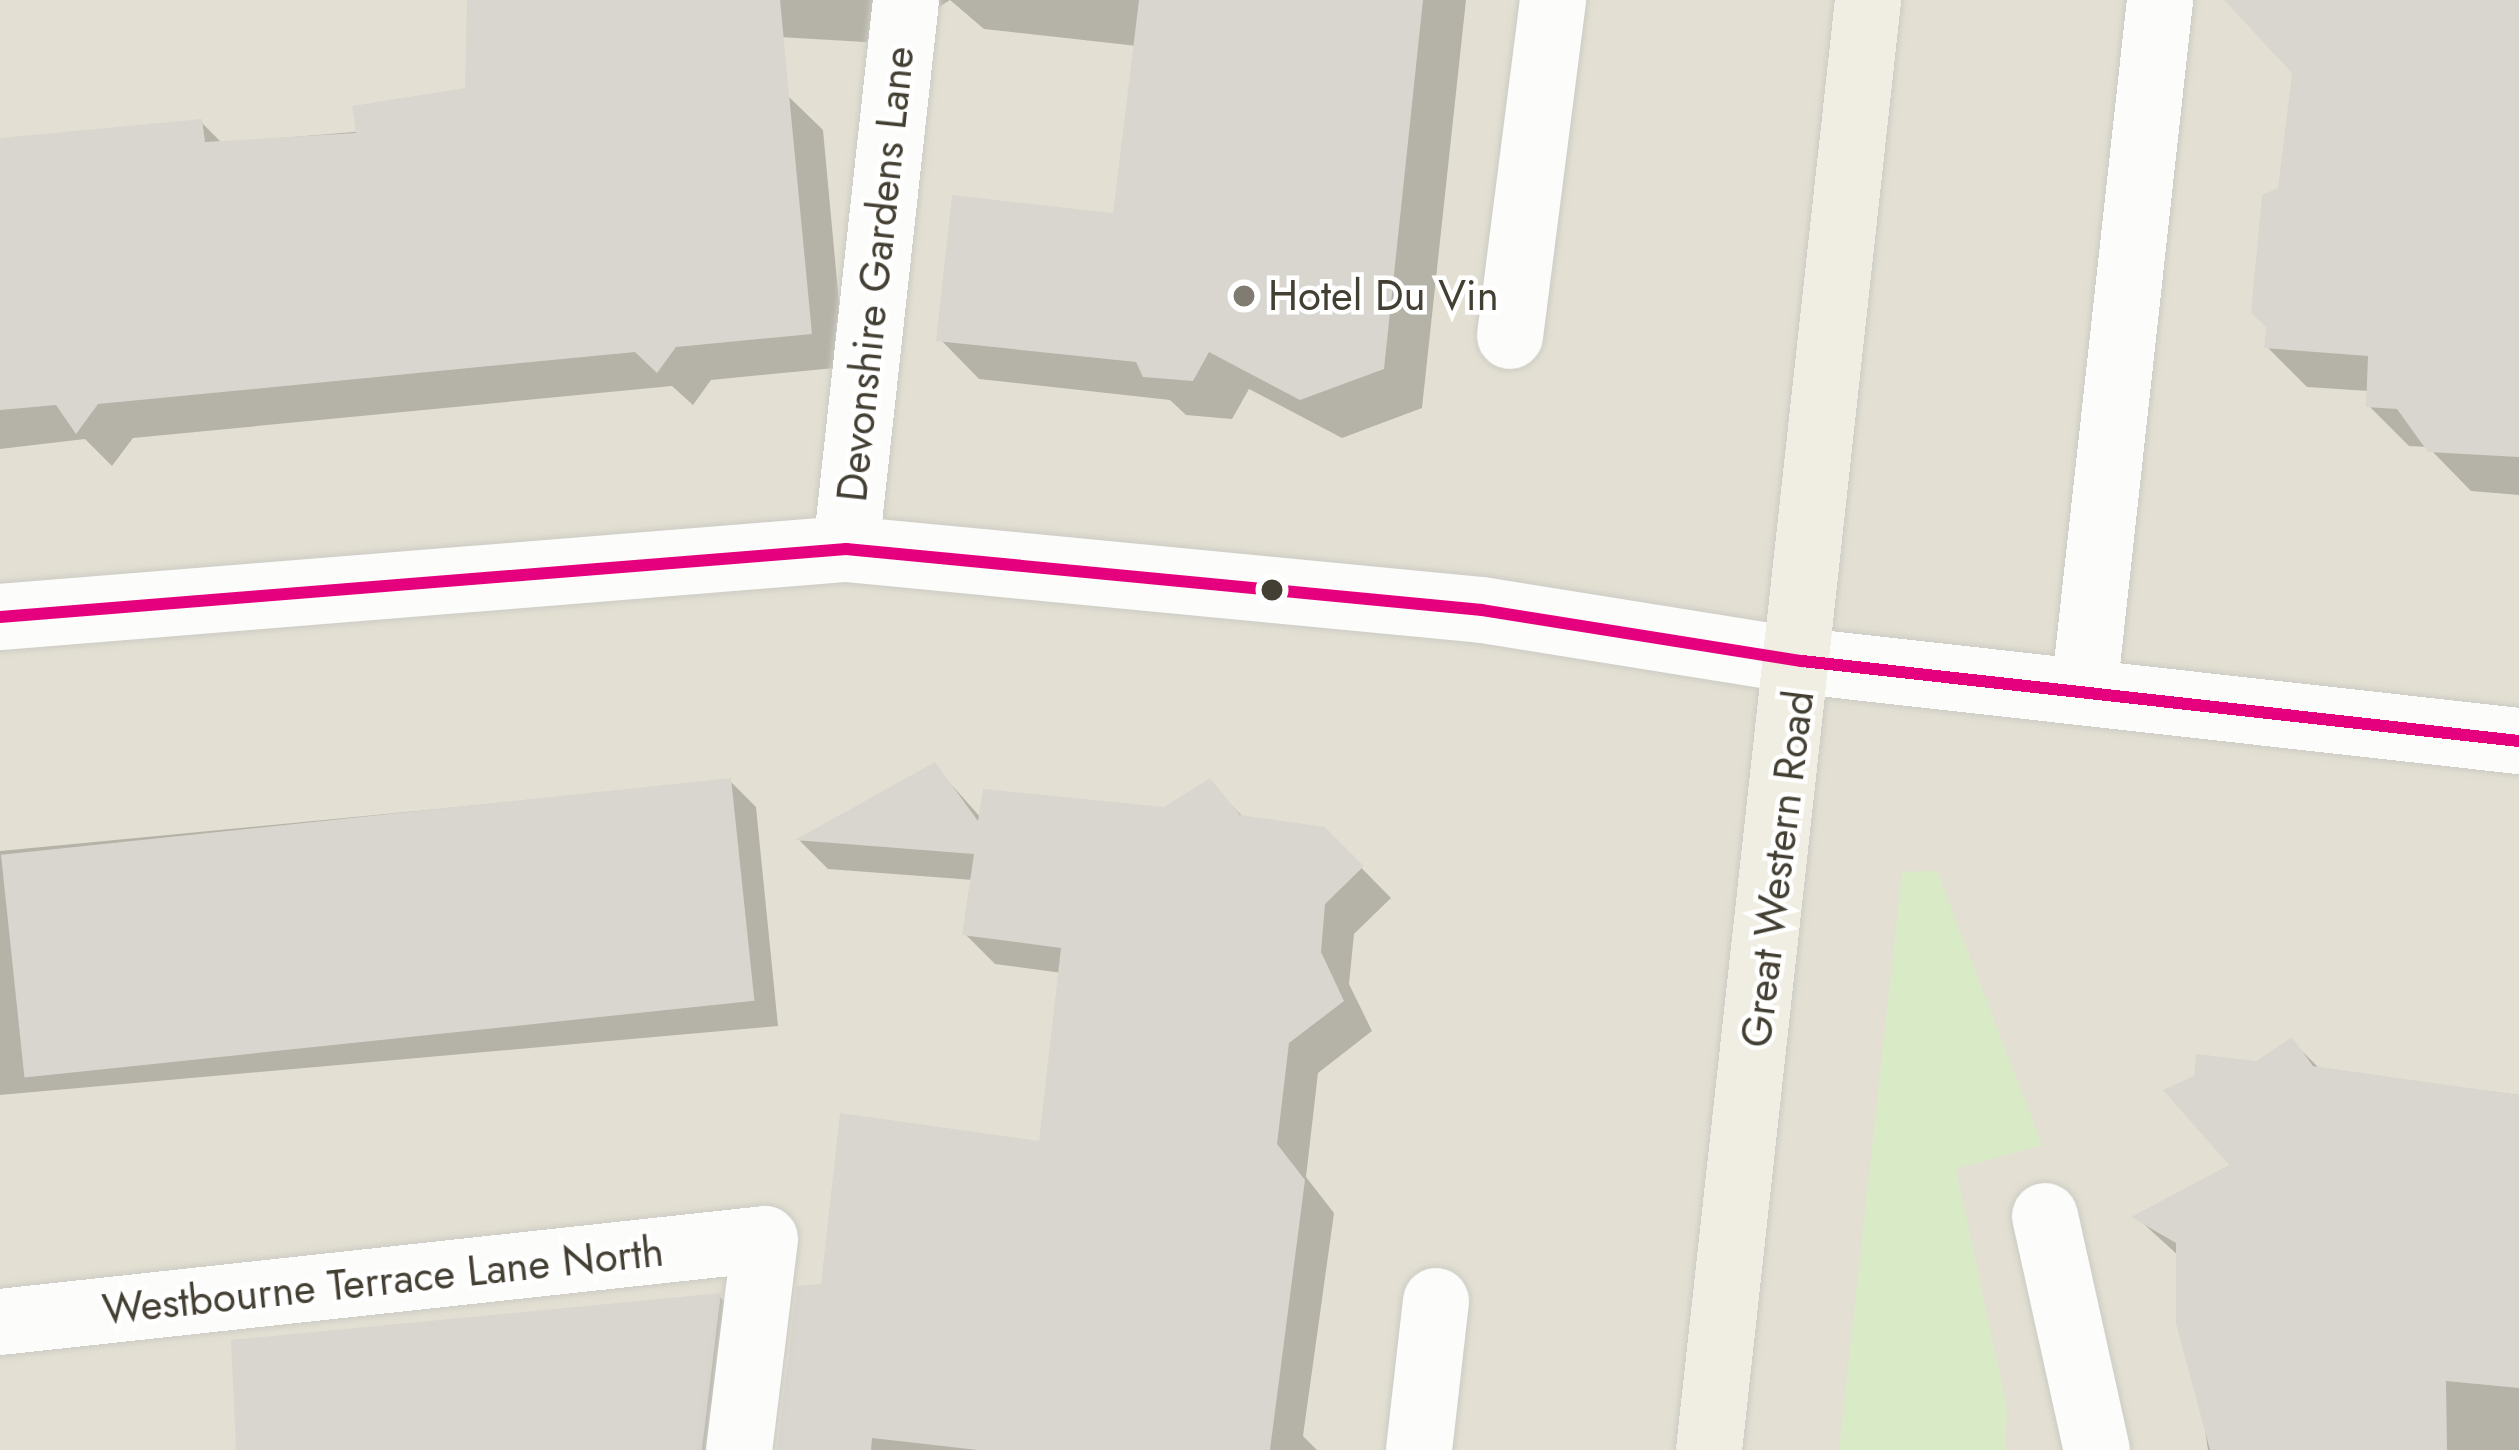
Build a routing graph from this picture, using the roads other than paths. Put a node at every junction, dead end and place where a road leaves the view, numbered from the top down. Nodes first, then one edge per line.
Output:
1 (906, 0) edge
2 (1553, 0) edge
3 (1868, 0) edge
4 (2160, 0) edge
5 (1510, 336) dead end
6 (846, 549) junction
7 (0, 617) edge
8 (1802, 662) junction
9 (2084, 692) junction
10 (2519, 741) edge
11 (2045, 1216) dead end
12 (1436, 1300) dead end
13 (0, 1322) edge
14 (739, 1450) edge
15 (1419, 1450) edge
16 (1708, 1450) edge
17 (2097, 1450) edge

1 - 6 street, Devonshire Gardens Lane
2 - 5 street
3 - 8 main road, Great Western Road
4 - 9 street
6 - 7 street
6 - 8 street
8 - 9 street
8 - 16 main road, Great Western Road
9 - 10 street
11 - 17 street
12 - 15 street
13 - 14 street, Westbourne Terrace Lane North

